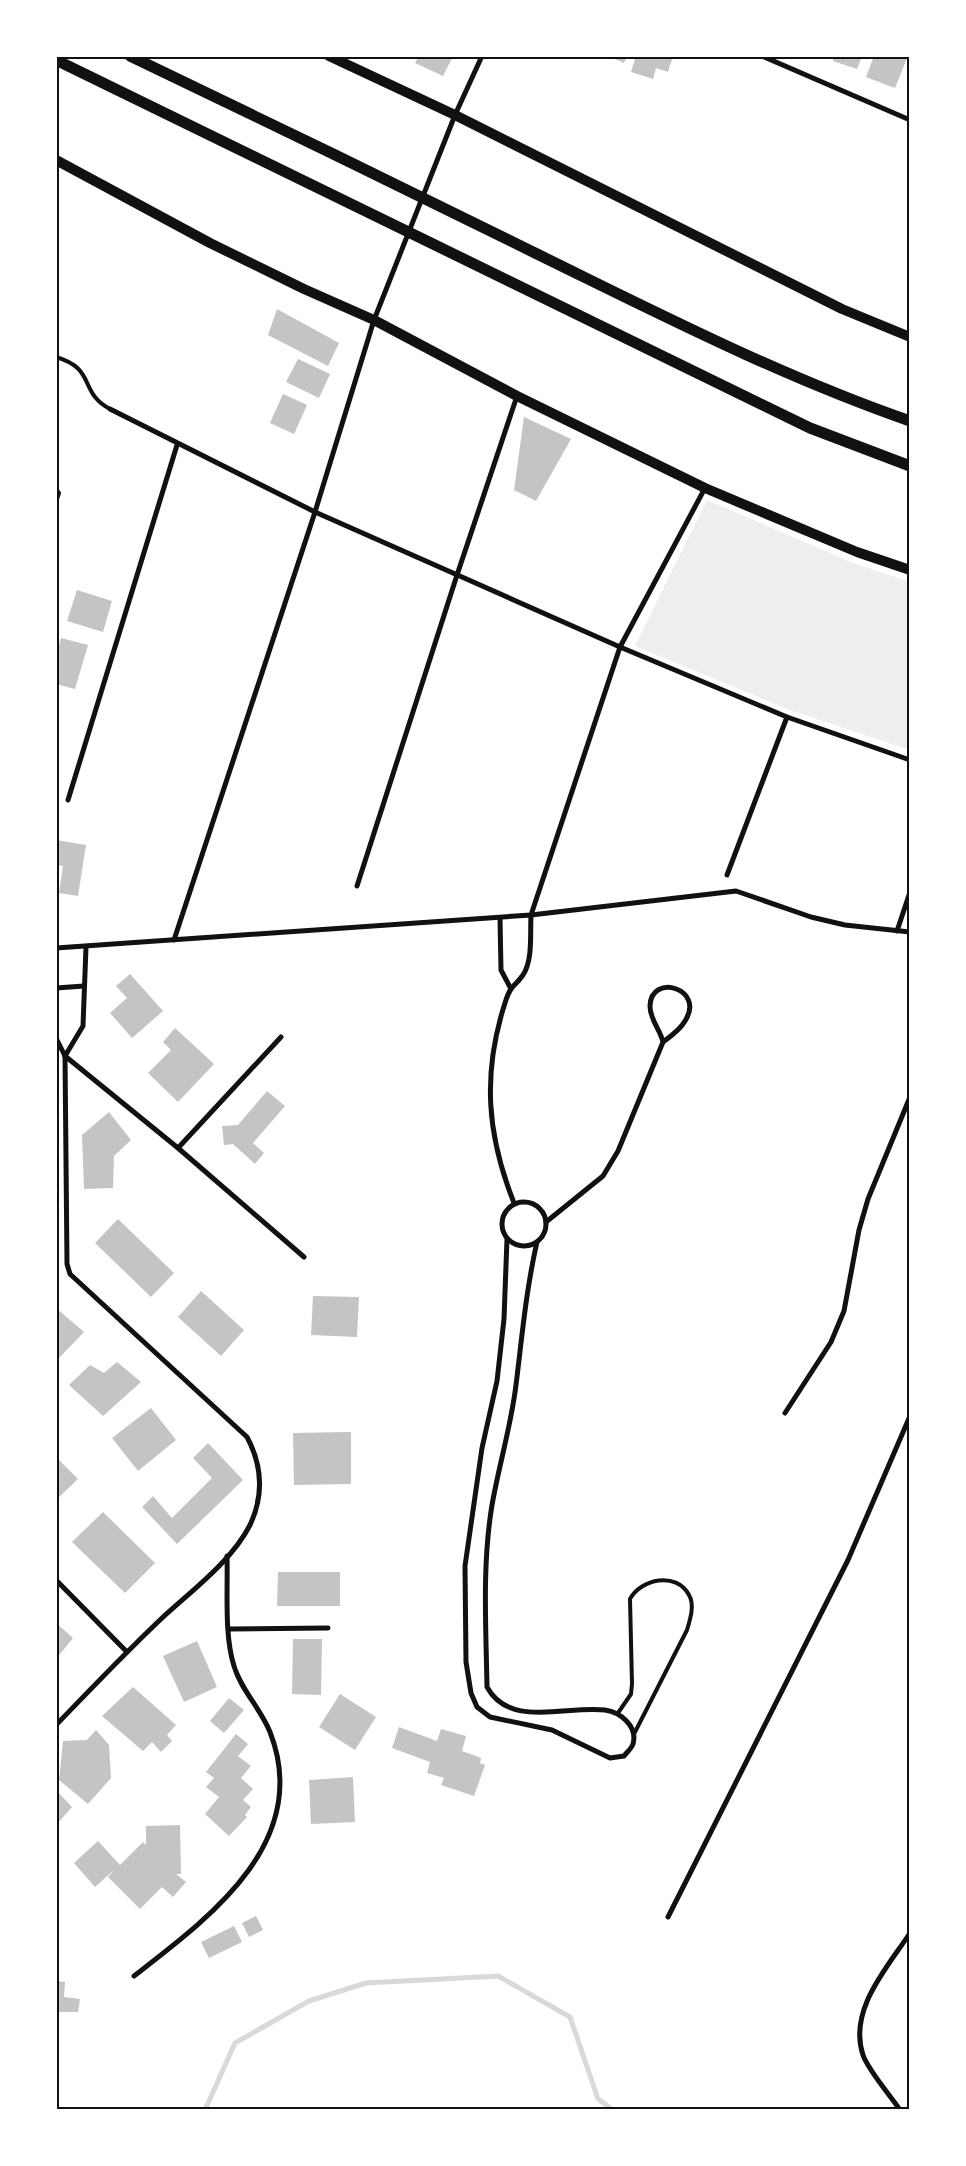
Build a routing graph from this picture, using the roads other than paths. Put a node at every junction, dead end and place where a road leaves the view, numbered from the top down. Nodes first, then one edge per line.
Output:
1 (130, 56) edge
2 (329, 56) edge
3 (482, 56) edge
4 (762, 56) edge
5 (56, 60) edge
6 (455, 115) junction
7 (910, 120) edge
8 (56, 160) edge
9 (374, 320) junction
10 (910, 337) edge
11 (56, 357) edge
12 (517, 396) junction
13 (110, 409) joint
14 (910, 421) edge
15 (177, 444) junction
16 (910, 466) edge
17 (705, 488) junction
18 (56, 489) edge
19 (56, 502) edge
20 (315, 512) junction
21 (910, 570) edge
22 (457, 575) junction
23 (620, 647) junction
24 (788, 717) junction
25 (910, 760) edge
26 (68, 800) dead end
27 (727, 875) dead end
28 (357, 886) dead end
29 (910, 892) edge
30 (531, 915) junction
31 (500, 918) junction
32 (897, 930) junction
33 (910, 932) edge
34 (174, 940) junction
35 (86, 947) junction
36 (56, 948) edge
37 (84, 986) junction
38 (510, 987) junction
39 (56, 988) edge
40 (281, 1037) dead end
41 (56, 1038) edge
42 (663, 1042) junction
43 (64, 1056) junction
44 (910, 1097) edge
45 (178, 1148) junction
46 (514, 1203) junction
47 (546, 1222) junction
48 (507, 1239) junction
49 (537, 1242) junction
50 (304, 1256) dead end
51 (785, 1414) dead end
52 (910, 1416) edge
53 (227, 1556) junction
54 (56, 1580) edge
55 (328, 1628) dead end
56 (229, 1630) junction
57 (127, 1652) junction
58 (618, 1713) junction
59 (56, 1725) edge
60 (634, 1734) junction
61 (668, 1917) dead end
62 (910, 1933) edge
63 (134, 1976) dead end
64 (900, 2110) edge

1 - 14 highway
2 - 6 main road
3 - 6 street
4 - 7 street
5 - 16 highway
6 - 9 street
6 - 10 main road
8 - 9 main road
9 - 12 main road
9 - 20 street
11 - 13 lane
12 - 17 main road
12 - 22 street
13 - 15 street
15 - 20 street
15 - 26 street
17 - 21 main road
17 - 23 street
18 - 19 lane
20 - 22 street
20 - 34 street
22 - 23 street
22 - 28 street
23 - 24 street
23 - 30 street
24 - 25 street
24 - 27 street
29 - 32 street
30 - 31 street
30 - 32 street
30 - 38 street
31 - 34 street
31 - 38 street
32 - 33 street
34 - 35 street
35 - 36 street
35 - 37 street
37 - 39 street
37 - 43 street
38 - 46 street
40 - 45 street
41 - 43 street
42 - 42 street
42 - 47 street
43 - 45 street
43 - 53 street
44 - 51 street
45 - 50 street
46 - 47 street
46 - 48 street
47 - 49 street
48 - 49 street
48 - 60 street
49 - 58 street
52 - 61 street
53 - 56 street
53 - 57 street
54 - 57 street
55 - 56 street
56 - 63 street
57 - 59 street
58 - 60 street
58 - 60 lane
62 - 64 street

